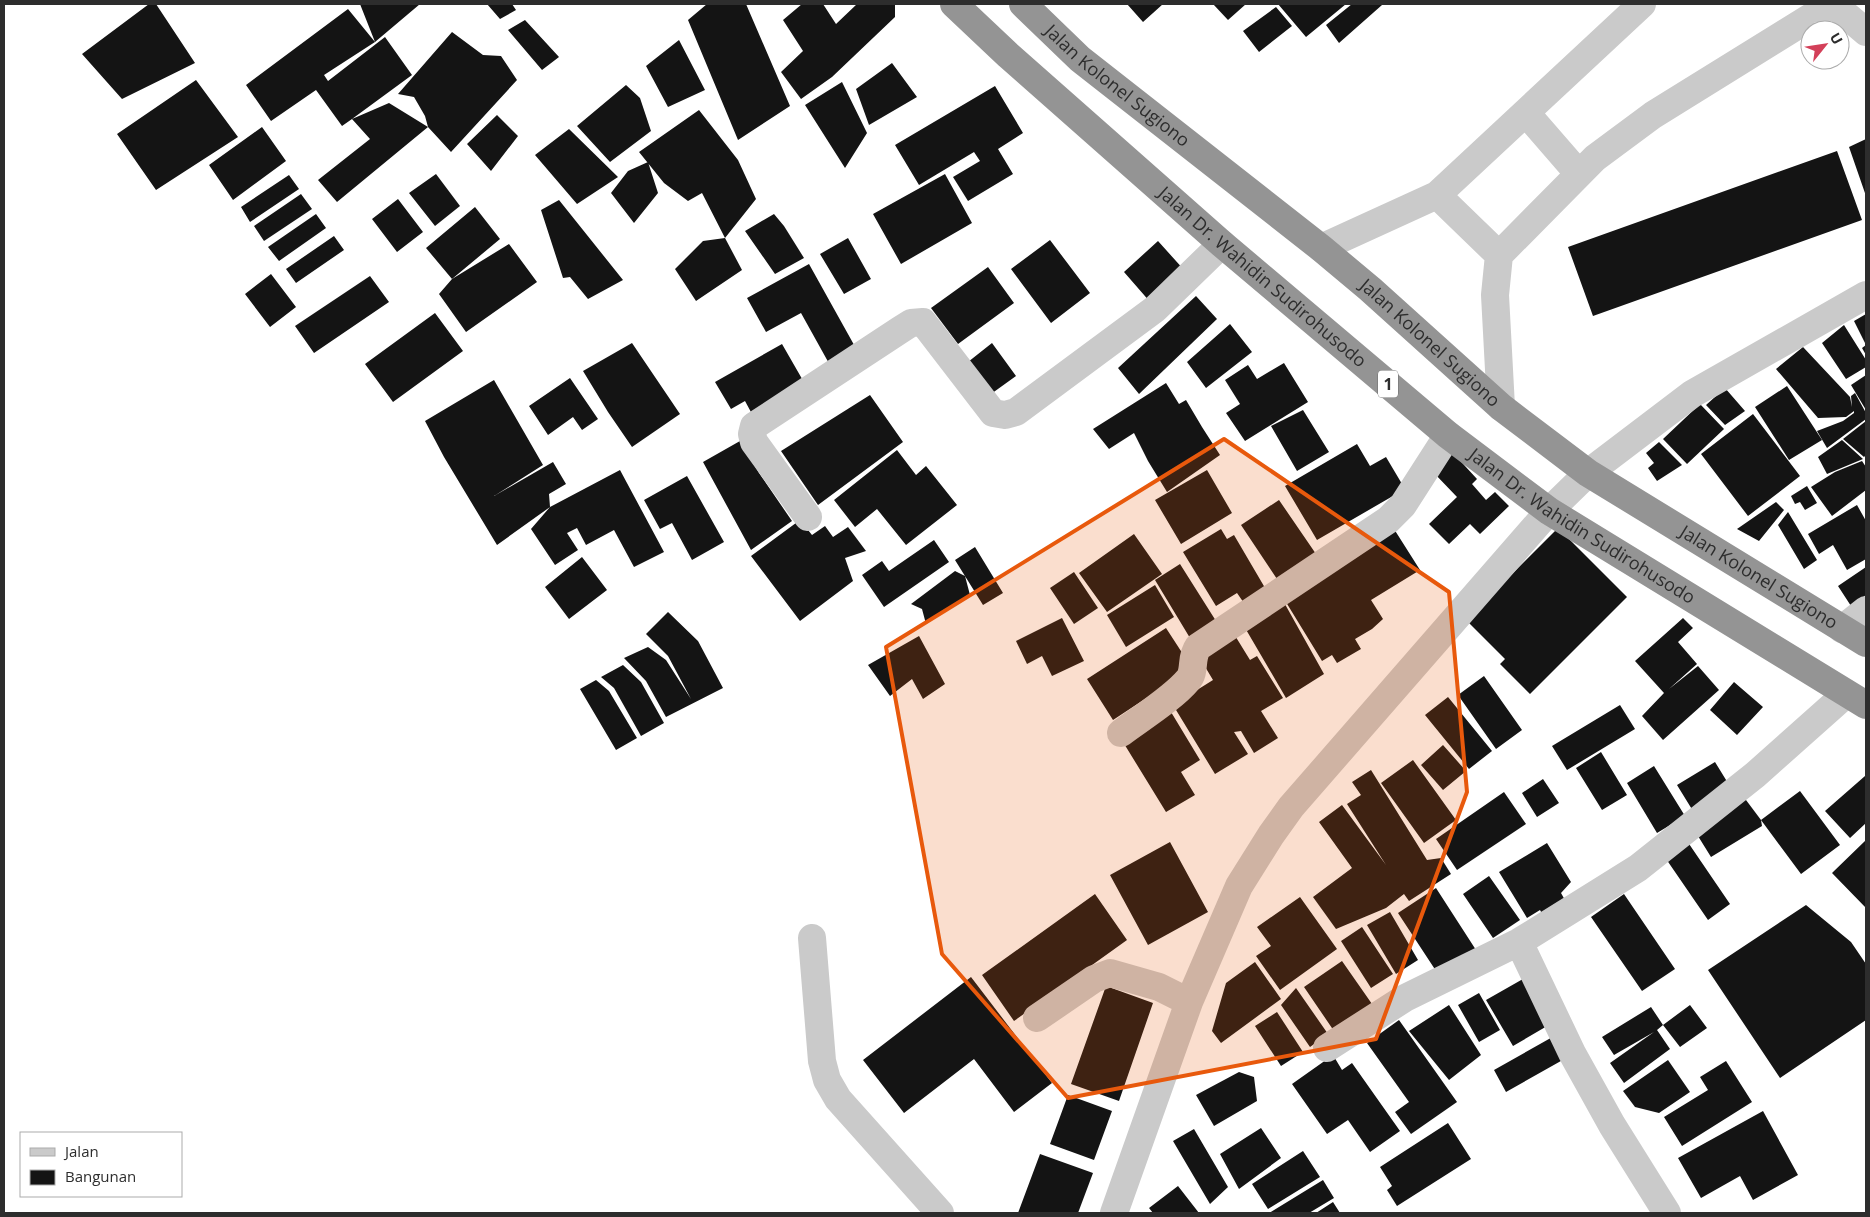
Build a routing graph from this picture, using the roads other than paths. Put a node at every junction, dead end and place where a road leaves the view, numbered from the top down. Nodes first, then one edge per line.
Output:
1 (954, 4) edge
2 (1023, 4) edge
3 (1642, 4) edge
4 (1832, 4) edge
5 (1866, 32) edge
6 (1526, 113) junction
7 (1580, 174) junction
8 (1436, 195) junction
9 (1222, 244) junction
10 (1321, 248) junction
11 (1499, 255) junction
12 (1866, 295) edge
13 (1501, 407) junction
14 (1448, 435) junction
15 (1588, 473) junction
16 (1549, 511) junction
17 (808, 517) dead end
18 (1866, 610) edge
19 (1842, 629) junction
20 (1866, 643) edge
21 (1856, 699) edge
22 (1121, 732) dead end
23 (812, 938) dead end
24 (1518, 942) junction
25 (1175, 995) junction
26 (1037, 1018) dead end
27 (1327, 1048) dead end
28 (940, 1213) edge
29 (1114, 1213) edge
30 (1667, 1213) edge

1 - 9 highway, Jalan Dr. Wahidin Sudirohusodo / 1
2 - 10 highway, Jalan Kolonel Sugiono
3 - 6 street
4 - 5 street
4 - 7 street
6 - 7 street
6 - 8 street
7 - 11 street
8 - 10 street
8 - 11 street
9 - 14 highway, Jalan Dr. Wahidin Sudirohusodo / 1
9 - 17 street
10 - 13 highway, Jalan Kolonel Sugiono
11 - 13 street
12 - 15 street
13 - 15 highway, Jalan Kolonel Sugiono
14 - 16 highway, Jalan Dr. Wahidin Sudirohusodo / 1
14 - 22 street
15 - 16 street
15 - 19 highway, Jalan Kolonel Sugiono
16 - 21 highway, Jalan Dr. Wahidin Sudirohusodo / 1
16 - 25 street
18 - 19 street
19 - 20 highway, Jalan Kolonel Sugiono
21 - 24 street
23 - 28 street
24 - 27 street
24 - 30 street
25 - 26 street
25 - 29 street

